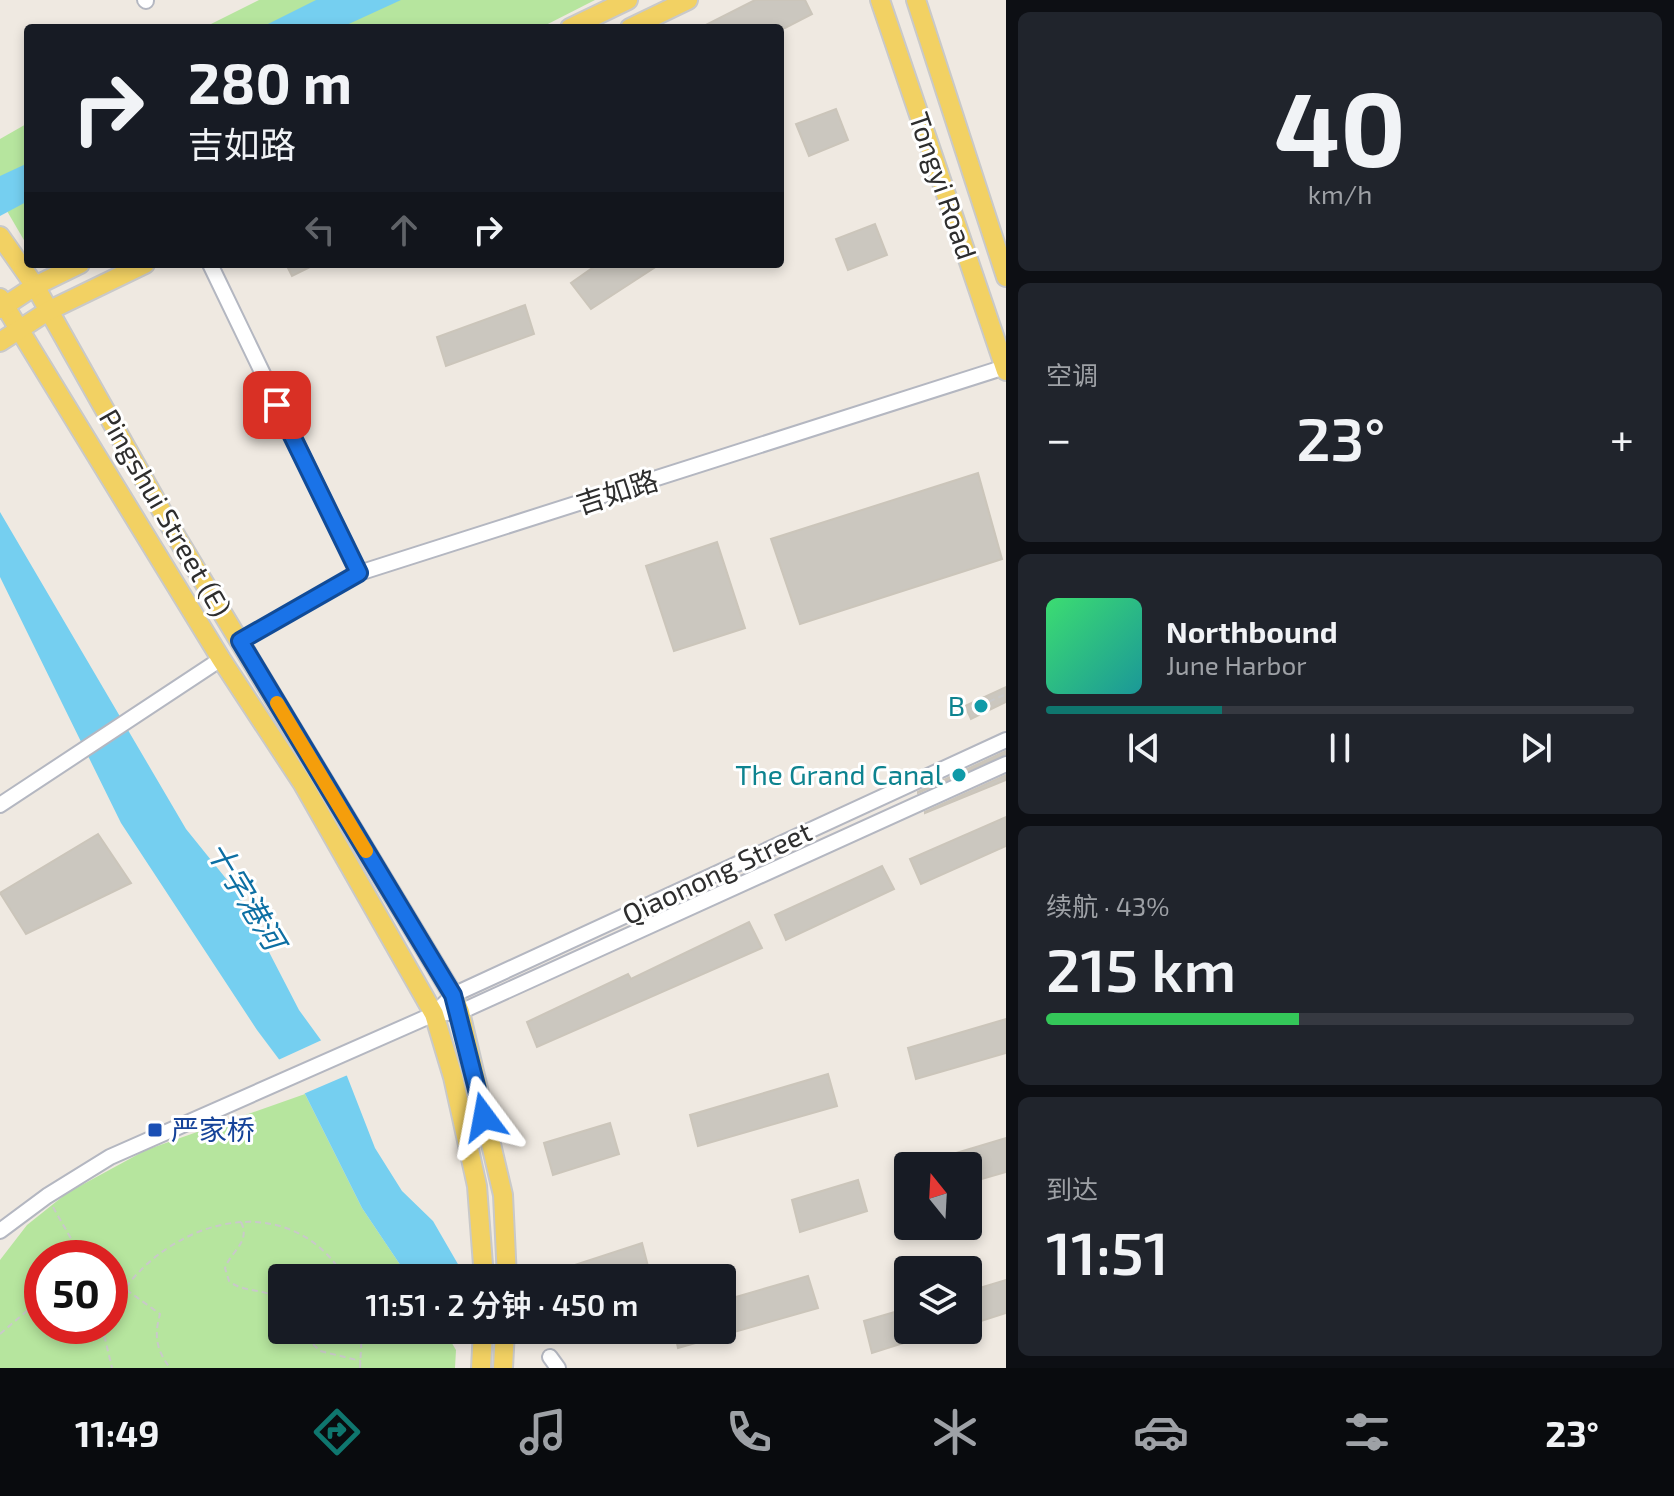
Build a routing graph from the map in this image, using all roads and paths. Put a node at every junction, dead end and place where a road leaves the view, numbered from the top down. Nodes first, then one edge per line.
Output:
1 (628, 0) edge
2 (688, 0) edge
3 (880, 0) edge
4 (916, 0) edge
5 (578, 24) edge
6 (638, 24) edge
7 (0, 236) edge
8 (1002, 249) edge
9 (72, 268) edge
10 (137, 268) edge
11 (212, 268) edge
12 (1006, 277) edge
13 (35, 286) junction
14 (1, 304) edge
15 (48, 311) junction
16 (20, 329) junction
17 (0, 342) edge
18 (1005, 369) edge
19 (359, 573) junction
20 (240, 641) junction
21 (221, 659) junction
22 (1006, 694) edge
23 (971, 710) dead end
24 (1006, 740) edge
25 (1006, 764) edge
26 (0, 805) edge
27 (456, 1004) junction
28 (434, 1014) junction
29 (47, 1196) junction
30 (240, 1221) junction
31 (0, 1231) edge
32 (72, 1240) edge
33 (334, 1264) edge
34 (483, 1264) edge
35 (506, 1264) edge
36 (128, 1285) edge
37 (128, 1289) edge
38 (268, 1292) edge
39 (24, 1313) edge
40 (0, 1334) edge
41 (106, 1344) edge
42 (313, 1344) edge
43 (362, 1344) edge
44 (482, 1344) edge
45 (504, 1344) edge
46 (361, 1361) junction
47 (112, 1368) edge
48 (170, 1368) edge
49 (360, 1368) edge
50 (481, 1368) edge
51 (503, 1368) edge

1 - 5 main road
2 - 6 main road
3 - 18 main road, Tongyi Road
4 - 8 main road, Tongyi Road
7 - 13 main road, Pingshui Street (E)
8 - 12 main road, Tongyi Road
9 - 13 main road
10 - 15 main road
11 - 19 street
13 - 14 main road
13 - 15 main road, Pingshui Street (E)
14 - 16 main road, Pingshui Street (E)
15 - 16 main road
15 - 20 main road, Pingshui Street (E)
16 - 17 main road
16 - 21 main road, Pingshui Street (E)
18 - 19 street, 吉如路
19 - 20 street, 吉如路
20 - 27 main road, Pingshui Street (E)
21 - 26 street
21 - 28 main road, Pingshui Street (E)
22 - 23 path
24 - 27 street, Qiaonong Street
25 - 27 street, Qiaonong Street
27 - 28 street, Qiaonong Street
27 - 35 main road, Pingshui Street (E)
28 - 29 street, Qiaonong Street
28 - 34 main road, Pingshui Street (E)
29 - 31 street, Qiaonong Street
29 - 32 path
30 - 33 path
30 - 36 path
30 - 38 path
37 - 48 path
39 - 40 path
41 - 47 path
42 - 46 path
43 - 46 path
44 - 50 main road
45 - 51 main road
46 - 49 path

